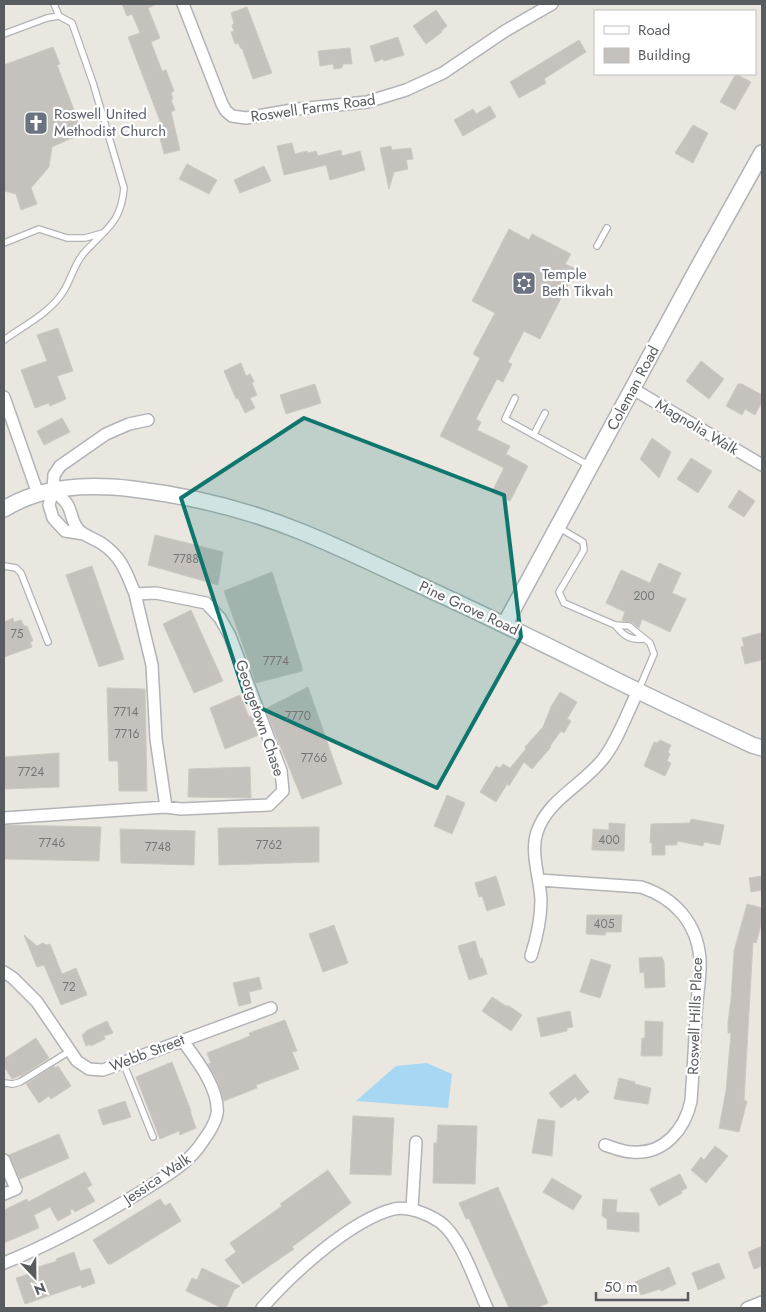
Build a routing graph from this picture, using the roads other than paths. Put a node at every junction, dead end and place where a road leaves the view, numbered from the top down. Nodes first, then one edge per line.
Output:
1 (54, 4) edge
2 (183, 4) edge
3 (552, 4) edge
4 (59, 16) junction
5 (4, 34) edge
6 (762, 153) edge
7 (607, 228) dead end
8 (105, 232) junction
9 (4, 243) edge
10 (598, 246) dead end
11 (4, 340) edge
12 (633, 388) junction
13 (4, 398) edge
14 (515, 398) dead end
15 (545, 412) dead end
16 (148, 420) dead end
17 (534, 434) junction
18 (762, 465) edge
19 (591, 466) junction
20 (53, 490) junction
21 (38, 494) junction
22 (4, 509) edge
23 (558, 527) junction
24 (84, 534) junction
25 (4, 566) edge
26 (135, 594) junction
27 (505, 624) junction
28 (615, 625) junction
29 (644, 639) junction
30 (48, 642) dead end
31 (638, 691) junction
32 (762, 748) edge
33 (166, 807) junction
34 (4, 818) edge
35 (539, 880) junction
36 (531, 956) dead end
37 (4, 972) edge
38 (271, 1008) dead end
39 (182, 1040) junction
40 (70, 1051) junction
41 (123, 1062) junction
42 (4, 1083) edge
43 (152, 1137) dead end
44 (416, 1142) dead end
45 (605, 1146) dead end
46 (4, 1160) edge
47 (4, 1194) edge
48 (412, 1209) junction
49 (4, 1263) edge
50 (762, 1302) edge
51 (262, 1308) edge
52 (487, 1308) edge
53 (747, 1308) edge

1 - 4 lane
2 - 3 street, Roswell Farms Road
4 - 5 lane
4 - 8 lane
6 - 12 main road, Coleman Road
7 - 10 lane
8 - 9 lane
8 - 11 lane
12 - 18 street, Magnolia Walk
12 - 19 main road, Coleman Road
13 - 21 street
14 - 17 lane
15 - 17 lane
16 - 20 street
17 - 19 lane
19 - 23 main road, Coleman Road
20 - 21 main road, Pine Grove Road
20 - 24 street
20 - 24 street
20 - 27 main road, Pine Grove Road
21 - 22 main road, Pine Grove Road
23 - 27 main road, Coleman Road
23 - 28 lane
24 - 26 street
25 - 30 lane
26 - 33 street
26 - 33 street, Georgetown Chase
27 - 31 main road, Pine Grove Road
28 - 29 lane
28 - 29 lane
29 - 31 lane
31 - 32 main road, Pine Grove Road
31 - 35 street
33 - 34 street, Georgetown Chase
35 - 36 street
35 - 45 street, Roswell Hills Place
37 - 40 street, Webb Street
38 - 39 street, Webb Street
39 - 41 street, Webb Street
39 - 49 street, Jessica Walk
40 - 41 street, Webb Street
40 - 42 lane
41 - 43 lane
44 - 48 street
46 - 47 street
48 - 51 street
48 - 52 street
50 - 53 street

